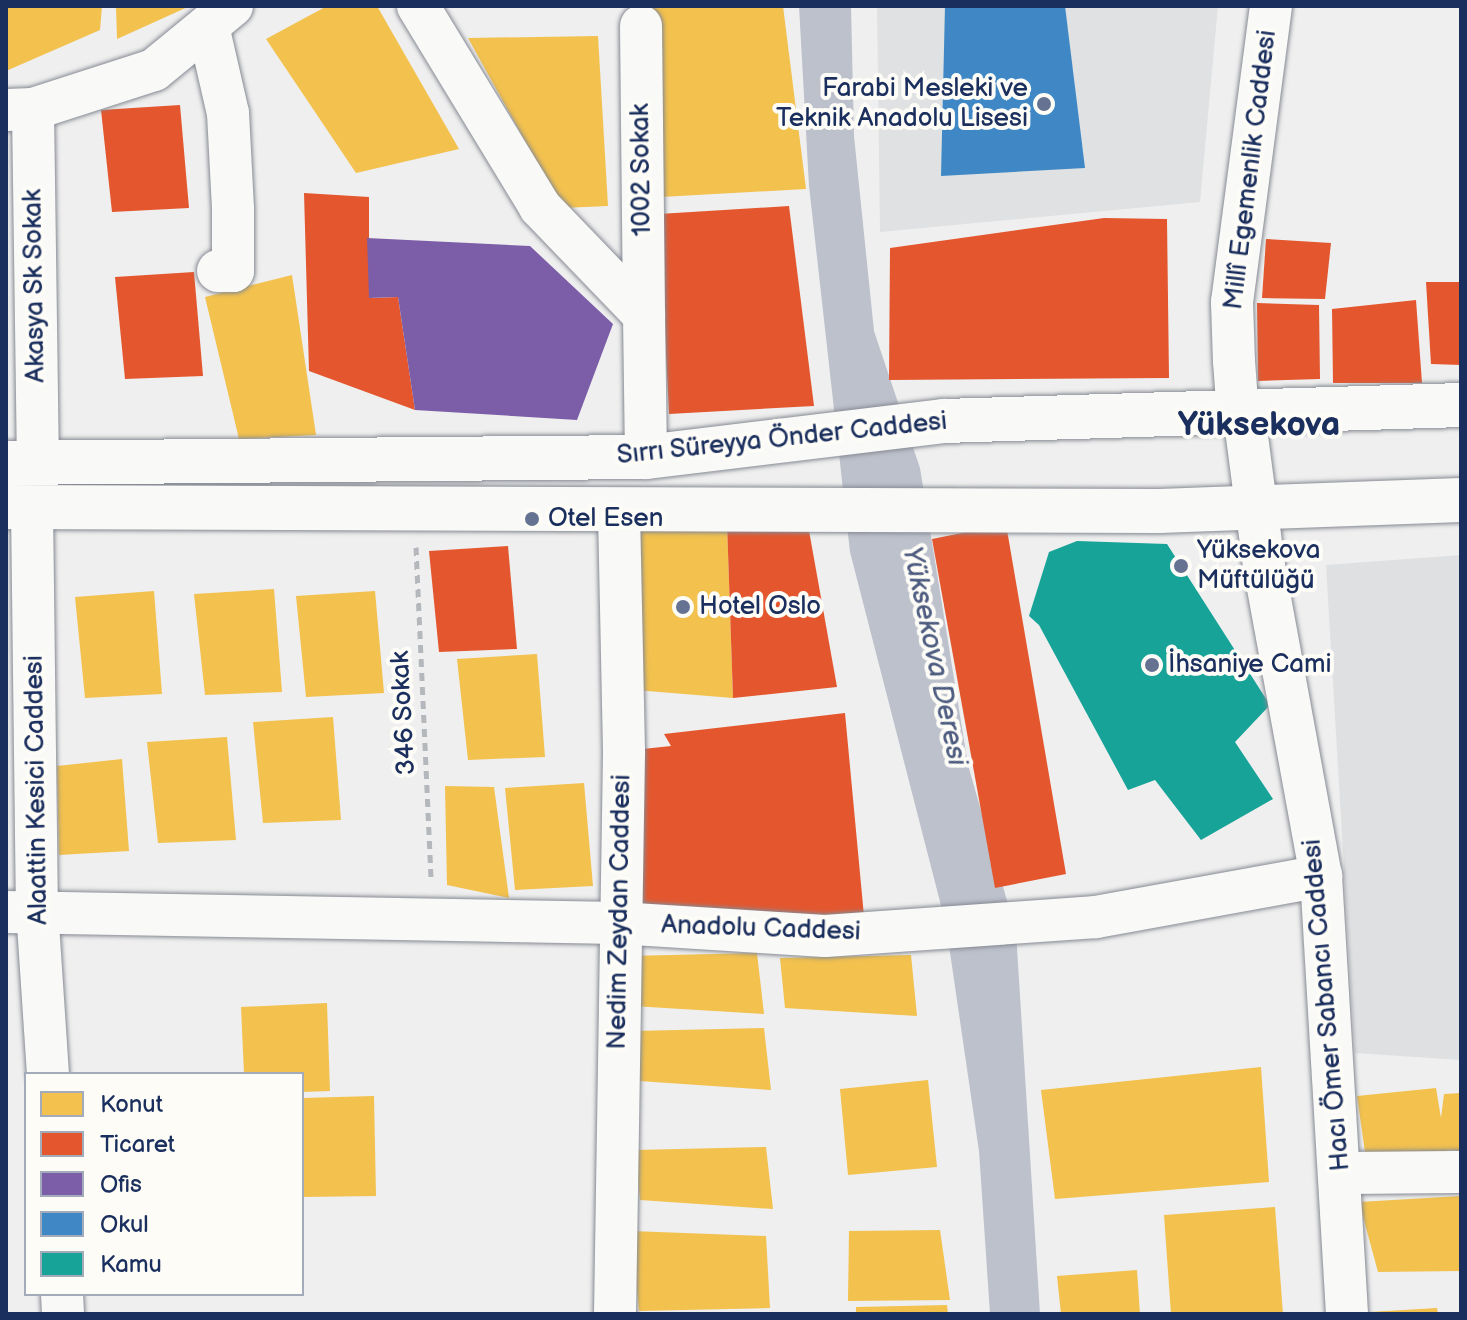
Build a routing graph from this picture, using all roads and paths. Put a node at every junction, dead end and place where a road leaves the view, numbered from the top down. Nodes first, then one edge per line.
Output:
1 (418, 6) edge
2 (1271, 6) edge
3 (220, 16) edge
4 (641, 26) dead end
5 (20, 109) edge
6 (218, 271) dead end
7 (644, 315) junction
8 (1461, 405) edge
9 (1242, 422) junction
10 (646, 457) junction
11 (22, 463) edge
12 (1461, 500) edge
13 (414, 506) junction
14 (19, 507) edge
15 (619, 509) junction
16 (1260, 509) junction
17 (1321, 876) junction
18 (22, 911) edge
19 (433, 919) junction
20 (618, 923) junction
21 (48, 1072) edge
22 (1461, 1172) edge
23 (1342, 1173) junction
24 (615, 1314) edge
25 (1347, 1314) edge

1 - 7 street
2 - 9 street, Millî Egemenlik Caddesi
3 - 5 street
3 - 6 street
4 - 7 street, 1002 Sokak
5 - 11 street, Akasya Sk Sokak
7 - 10 street, 1002 Sokak
8 - 9 main road, Sırrı Süreyya Önder Caddesi
9 - 10 main road, Sırrı Süreyya Önder Caddesi
9 - 16 street, Millî Egemenlik Caddesi
10 - 11 main road, Sırrı Süreyya Önder Caddesi
12 - 16 main road, Sırrı Süreyya Önder Caddesi
13 - 14 main road, Sırrı Süreyya Önder Caddesi
13 - 15 main road, Sırrı Süreyya Önder Caddesi
13 - 19 path, 346 Sokak
14 - 18 street, Alaattin Kesici Caddesi
15 - 16 main road, Sırrı Süreyya Önder Caddesi
15 - 20 street, Nedim Zeydan Caddesi
16 - 17 street, Hacı Ömer Sabancı Caddesi
17 - 20 street, Anadolu Caddesi
17 - 23 street, Hacı Ömer Sabancı Caddesi
18 - 19 street, Anadolu Caddesi
18 - 21 street, Alaattin Kesici Caddesi
19 - 20 street, Anadolu Caddesi
20 - 24 street, Nedim Zeydan Caddesi
22 - 23 street
23 - 25 street, Hacı Ömer Sabancı Caddesi

